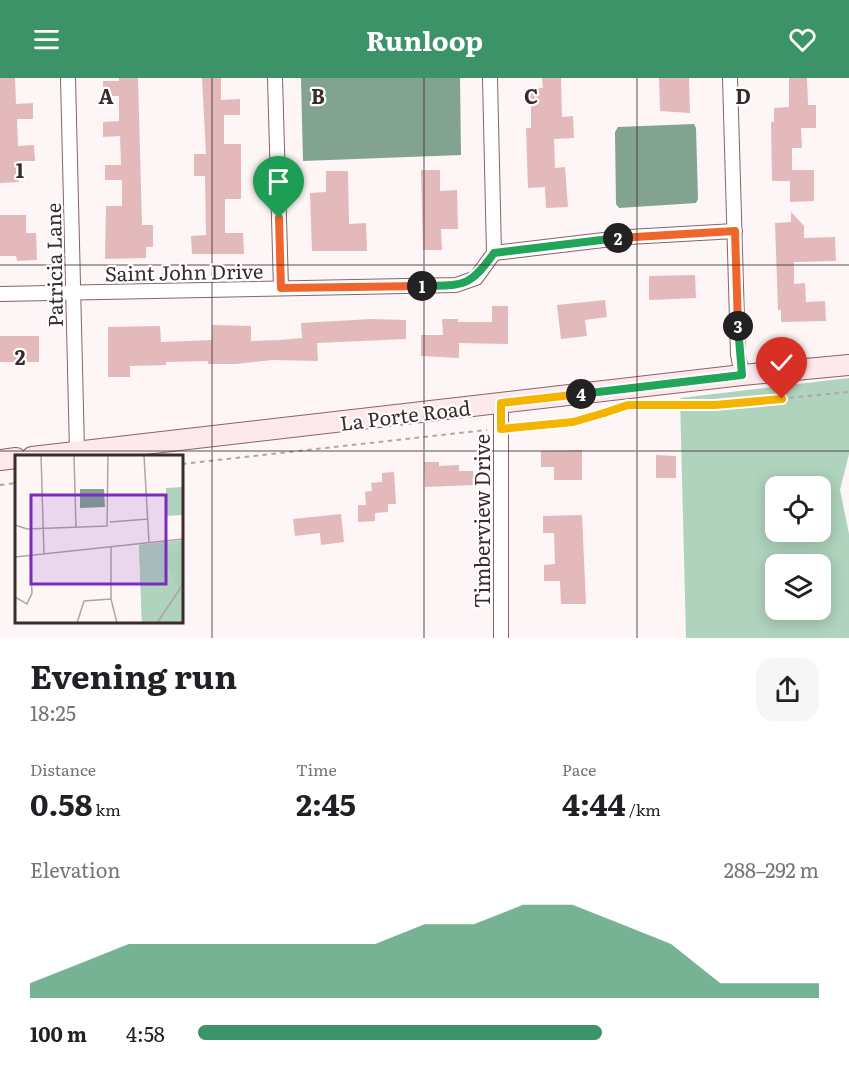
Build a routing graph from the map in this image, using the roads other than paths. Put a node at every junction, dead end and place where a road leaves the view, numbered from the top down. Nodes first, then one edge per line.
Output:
1 (68, 78) edge
2 (275, 78) edge
3 (490, 78) edge
4 (730, 78) edge
5 (735, 231) junction
6 (494, 253) junction
7 (281, 288) junction
8 (73, 292) junction
9 (0, 294) edge
10 (849, 365) edge
11 (742, 375) junction
12 (501, 403) junction
13 (77, 452) junction
14 (43, 455) edge
15 (15, 458) edge
16 (0, 460) edge
17 (501, 638) edge

1 - 8 street, Patricia Lane
2 - 7 street
3 - 6 street
4 - 5 street
5 - 6 street
5 - 11 street
6 - 7 street, Saint John Drive
7 - 8 street, Saint John Drive
8 - 9 street, Saint John Drive
8 - 13 street, Patricia Lane
10 - 11 street, La Porte Road
11 - 12 street, La Porte Road
12 - 13 street, La Porte Road
12 - 17 street, Timberview Drive
13 - 14 street, La Porte Road
15 - 16 street

